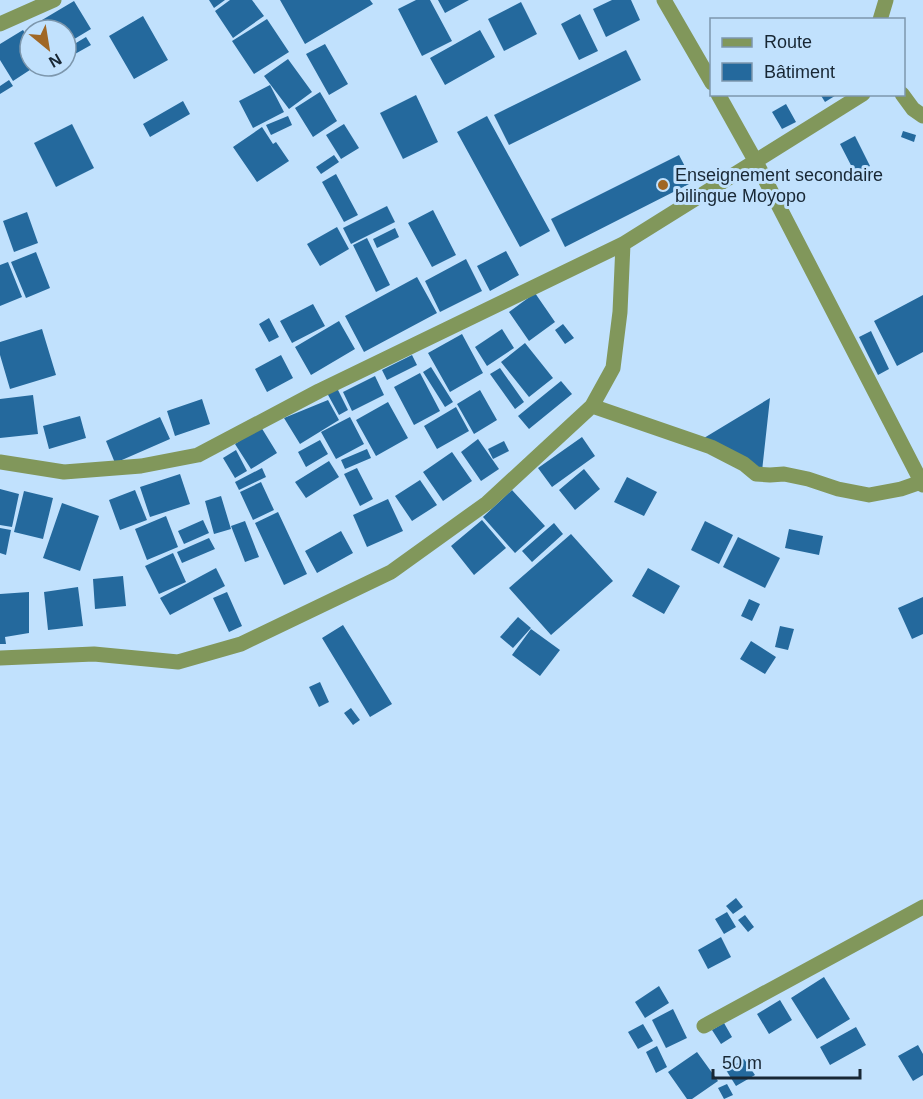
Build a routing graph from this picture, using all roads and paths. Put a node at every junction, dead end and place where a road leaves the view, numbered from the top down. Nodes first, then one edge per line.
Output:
1 (54, 0) edge
2 (664, 0) edge
3 (886, 0) edge
4 (881, 18) edge
5 (0, 24) edge
6 (710, 81) edge
7 (719, 96) edge
8 (860, 96) edge
9 (903, 96) edge
10 (923, 116) edge
11 (756, 162) junction
12 (624, 243) junction
13 (592, 406) junction
14 (0, 462) edge
15 (922, 483) edge
16 (0, 658) edge
17 (923, 907) edge
18 (704, 1026) dead end

1 - 5 street
2 - 6 street
3 - 4 street
7 - 11 street
8 - 11 street
9 - 10 street
11 - 12 street
11 - 15 street
12 - 13 street
12 - 14 street
13 - 15 street
13 - 16 street
17 - 18 street

